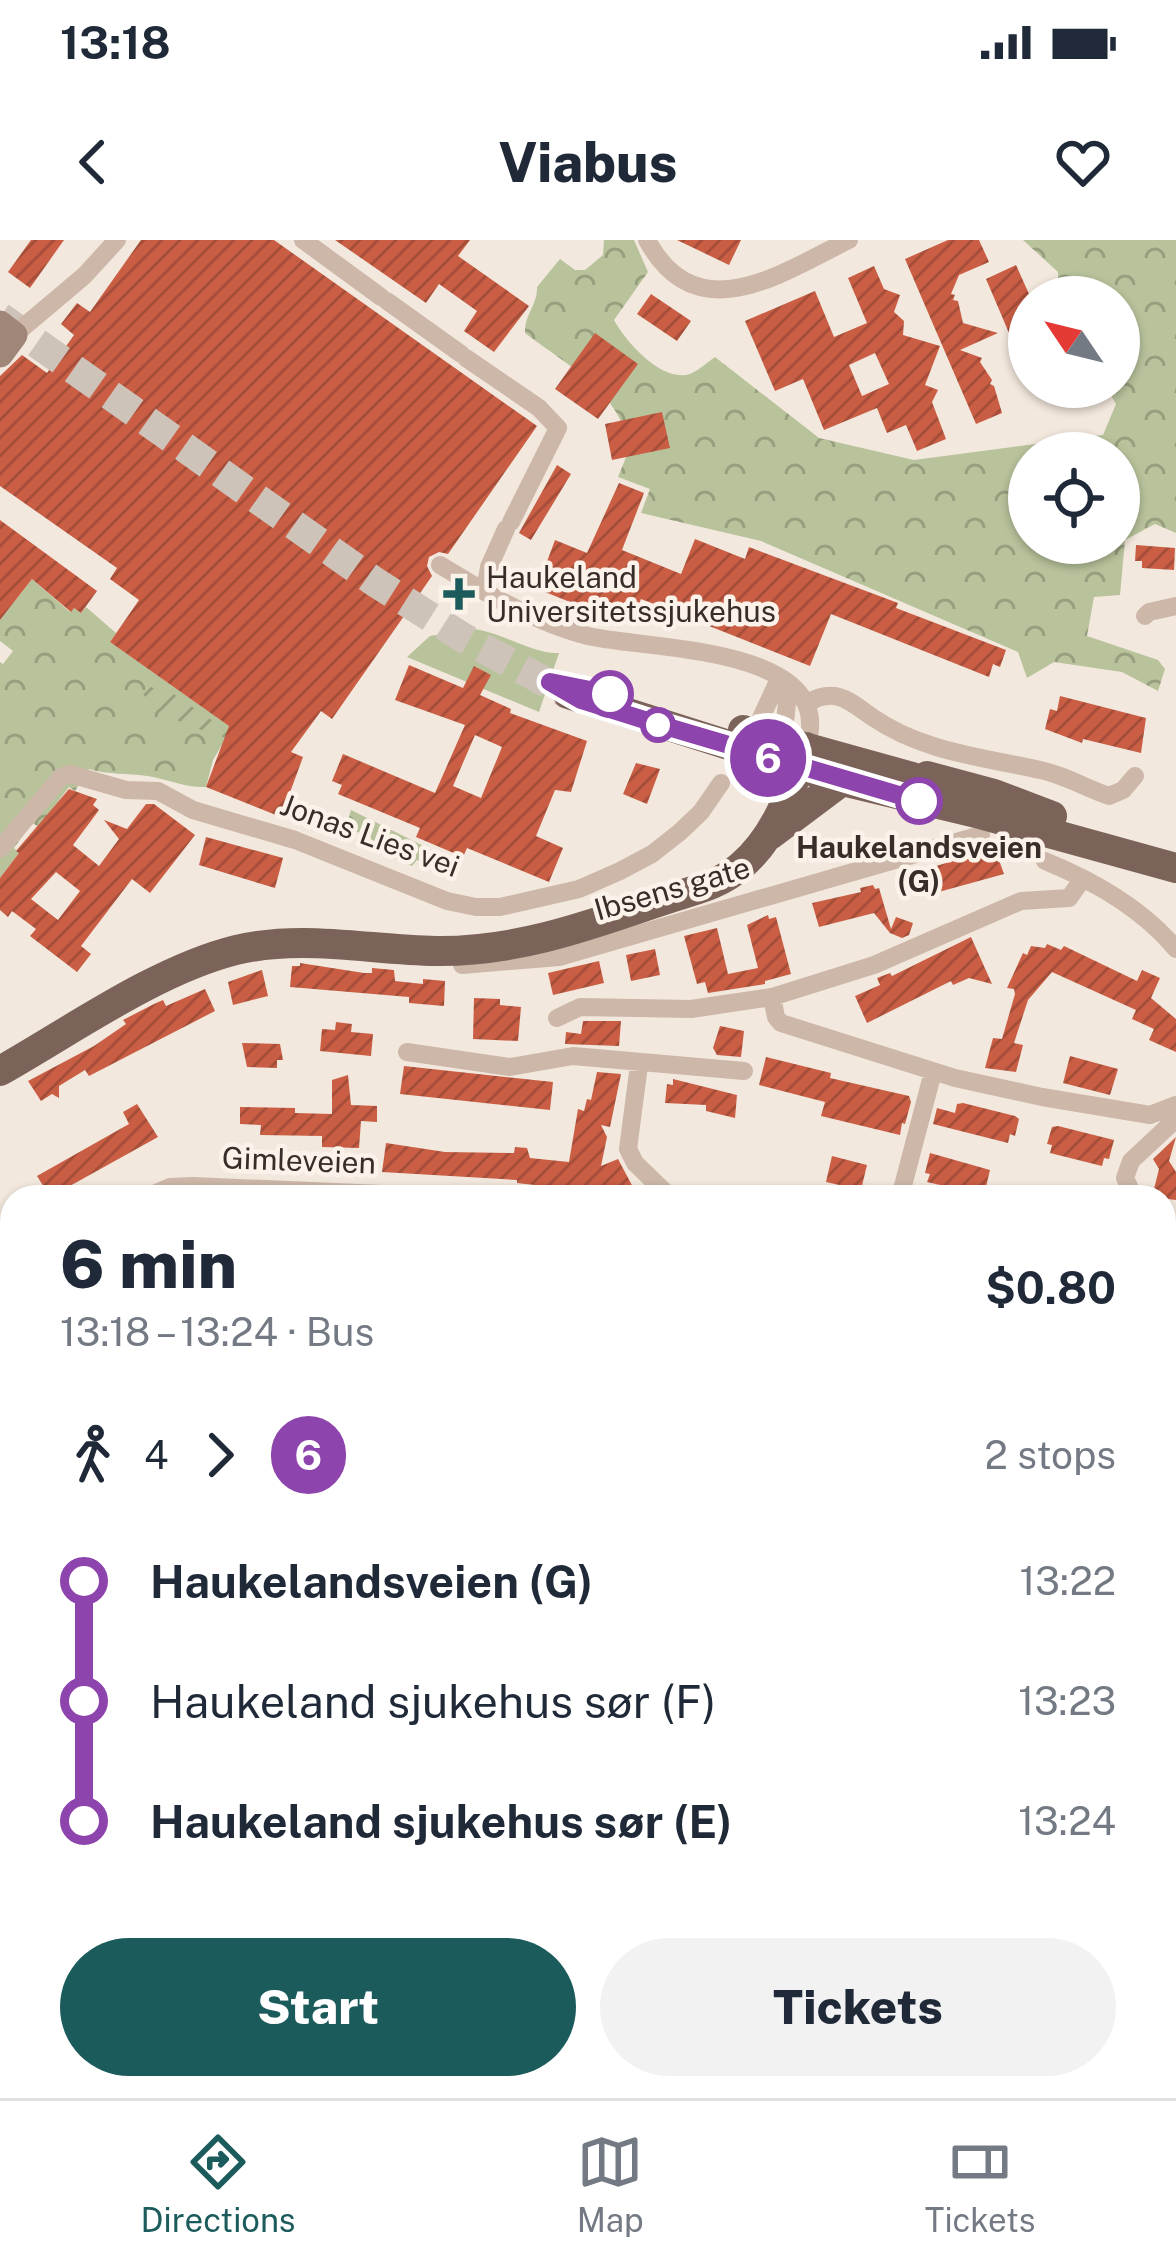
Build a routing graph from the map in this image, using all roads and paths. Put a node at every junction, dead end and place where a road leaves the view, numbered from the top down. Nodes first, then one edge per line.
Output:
1 (117, 240) edge
2 (303, 240) edge
3 (647, 240) edge
4 (849, 240) edge
5 (5, 338) edge
6 (440, 565) dead end
7 (485, 592) junction
8 (1176, 606) edge
9 (1176, 619) edge
10 (779, 679) junction
11 (570, 689) tunnel mouth
12 (807, 703) junction
13 (784, 750) junction
14 (1135, 776) dead end
15 (912, 777) junction
16 (842, 781) junction
17 (721, 783) dead end
18 (985, 822) junction
19 (768, 836) junction
20 (1103, 847) junction
21 (0, 850) edge
22 (1045, 861) dead end
23 (1176, 868) edge
24 (1082, 880) junction
25 (666, 899) junction
26 (1176, 949) edge
27 (462, 950) junction
28 (772, 997) junction
29 (558, 1034) junction
30 (407, 1052) dead end
31 (639, 1065) junction
32 (0, 1071) edge
33 (744, 1071) dead end
34 (933, 1072) junction
35 (1176, 1105) edge
36 (1176, 1118) edge
37 (658, 1185) edge
38 (904, 1185) edge
39 (1131, 1185) edge

1 - 5 street
2 - 7 street
3 - 4 street
6 - 7 street
7 - 10 street
8 - 9 street
10 - 12 street
10 - 13 street
10 - 13 street
11 - 13 main road
12 - 13 street
12 - 14 street
13 - 15 main road
13 - 16 main road
13 - 19 main road, Ibsens gate
13 - 25 main road, Ibsens gate
15 - 18 main road
15 - 20 main road
16 - 18 main road
16 - 19 main road
17 - 21 street, Jonas Lies vei
18 - 20 main road
18 - 27 street, Ibsens gate
19 - 25 main road, Ibsens gate
20 - 23 main road
22 - 24 street
24 - 26 street
24 - 28 street
25 - 27 main road, Ibsens gate
27 - 32 main road, Ibsens gate
28 - 29 street
28 - 34 street
29 - 30 street
29 - 31 street
31 - 33 street
31 - 37 street
34 - 35 street
34 - 38 street
36 - 39 street

